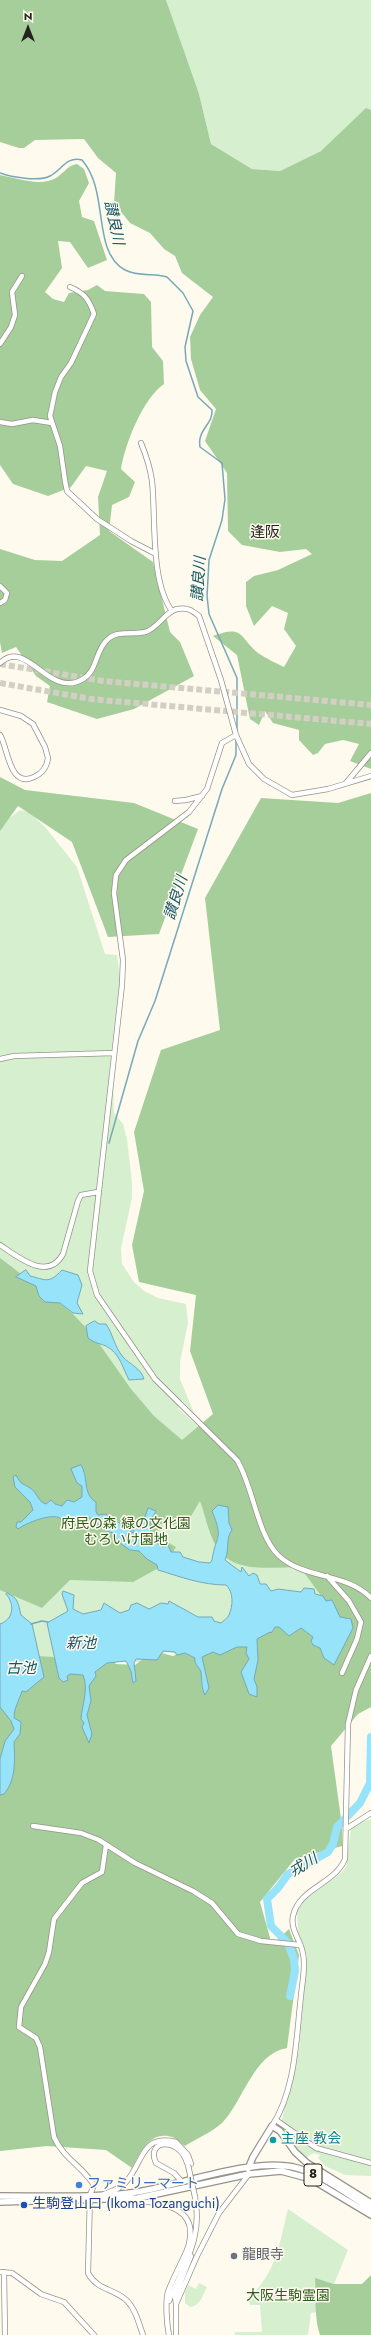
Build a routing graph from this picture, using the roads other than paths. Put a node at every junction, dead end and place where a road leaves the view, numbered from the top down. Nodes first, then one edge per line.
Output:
1 (22, 276) dead end
2 (70, 287) dead end
3 (0, 344) edge
4 (0, 422) edge
5 (52, 423) junction
6 (141, 442) dead end
7 (156, 554) junction
8 (0, 586) edge
9 (0, 603) edge
10 (172, 611) junction
11 (0, 663) edge
12 (0, 710) edge
13 (0, 735) edge
14 (236, 735) junction
15 (371, 753) edge
16 (371, 776) edge
17 (346, 783) junction
18 (202, 796) junction
19 (175, 801) dead end
20 (114, 1053) junction
21 (0, 1059) edge
22 (98, 1192) junction
23 (0, 1245) edge
24 (327, 1576) junction
25 (371, 1598) edge
26 (371, 1656) edge
27 (342, 1673) dead end
28 (371, 1813) edge
29 (33, 1826) dead end
30 (346, 1829) junction
31 (106, 1845) junction
32 (300, 1945) junction
33 (276, 2120) junction
34 (272, 2126) junction
35 (371, 2163) edge
36 (189, 2164) junction
37 (249, 2171) junction
38 (182, 2182) junction
39 (102, 2194) junction
40 (0, 2196) edge
41 (197, 2197) junction
42 (90, 2198) junction
43 (118, 2200) junction
44 (0, 2202) edge
45 (371, 2203) edge
46 (371, 2209) edge
47 (371, 2215) edge
48 (2, 2272) edge
49 (168, 2304) junction
50 (176, 2304) junction
51 (5, 2335) edge
52 (94, 2335) edge
53 (144, 2335) edge
54 (169, 2335) edge
55 (176, 2335) edge

1 - 3 street
2 - 5 street
4 - 5 street
5 - 7 street
6 - 7 street
7 - 10 street
8 - 9 street
10 - 11 street
10 - 14 street
12 - 13 street
14 - 17 street
14 - 18 street
15 - 17 street
16 - 17 street
18 - 19 street
18 - 20 street
20 - 21 street
20 - 22 street
22 - 23 street
22 - 24 street
24 - 25 street
24 - 27 street
26 - 30 street
28 - 30 street
29 - 31 street
30 - 32 street
31 - 32 street
31 - 42 street
32 - 33 street
33 - 34 street
33 - 35 street
34 - 37 main road
34 - 45 main road
36 - 38 street
36 - 39 street
36 - 41 street, bridge
37 - 38 main road, 8
37 - 43 main road, 8
37 - 46 main road, 8
37 - 47 main road, 8
37 - 50 street
38 - 39 main road, 8
39 - 42 main road, 8
40 - 42 main road, 8
41 - 49 street
41 - 50 street
42 - 43 main road, 8
42 - 44 main road, 8
42 - 53 street
43 - 49 street
48 - 51 street
48 - 52 street
49 - 54 street
50 - 55 street

